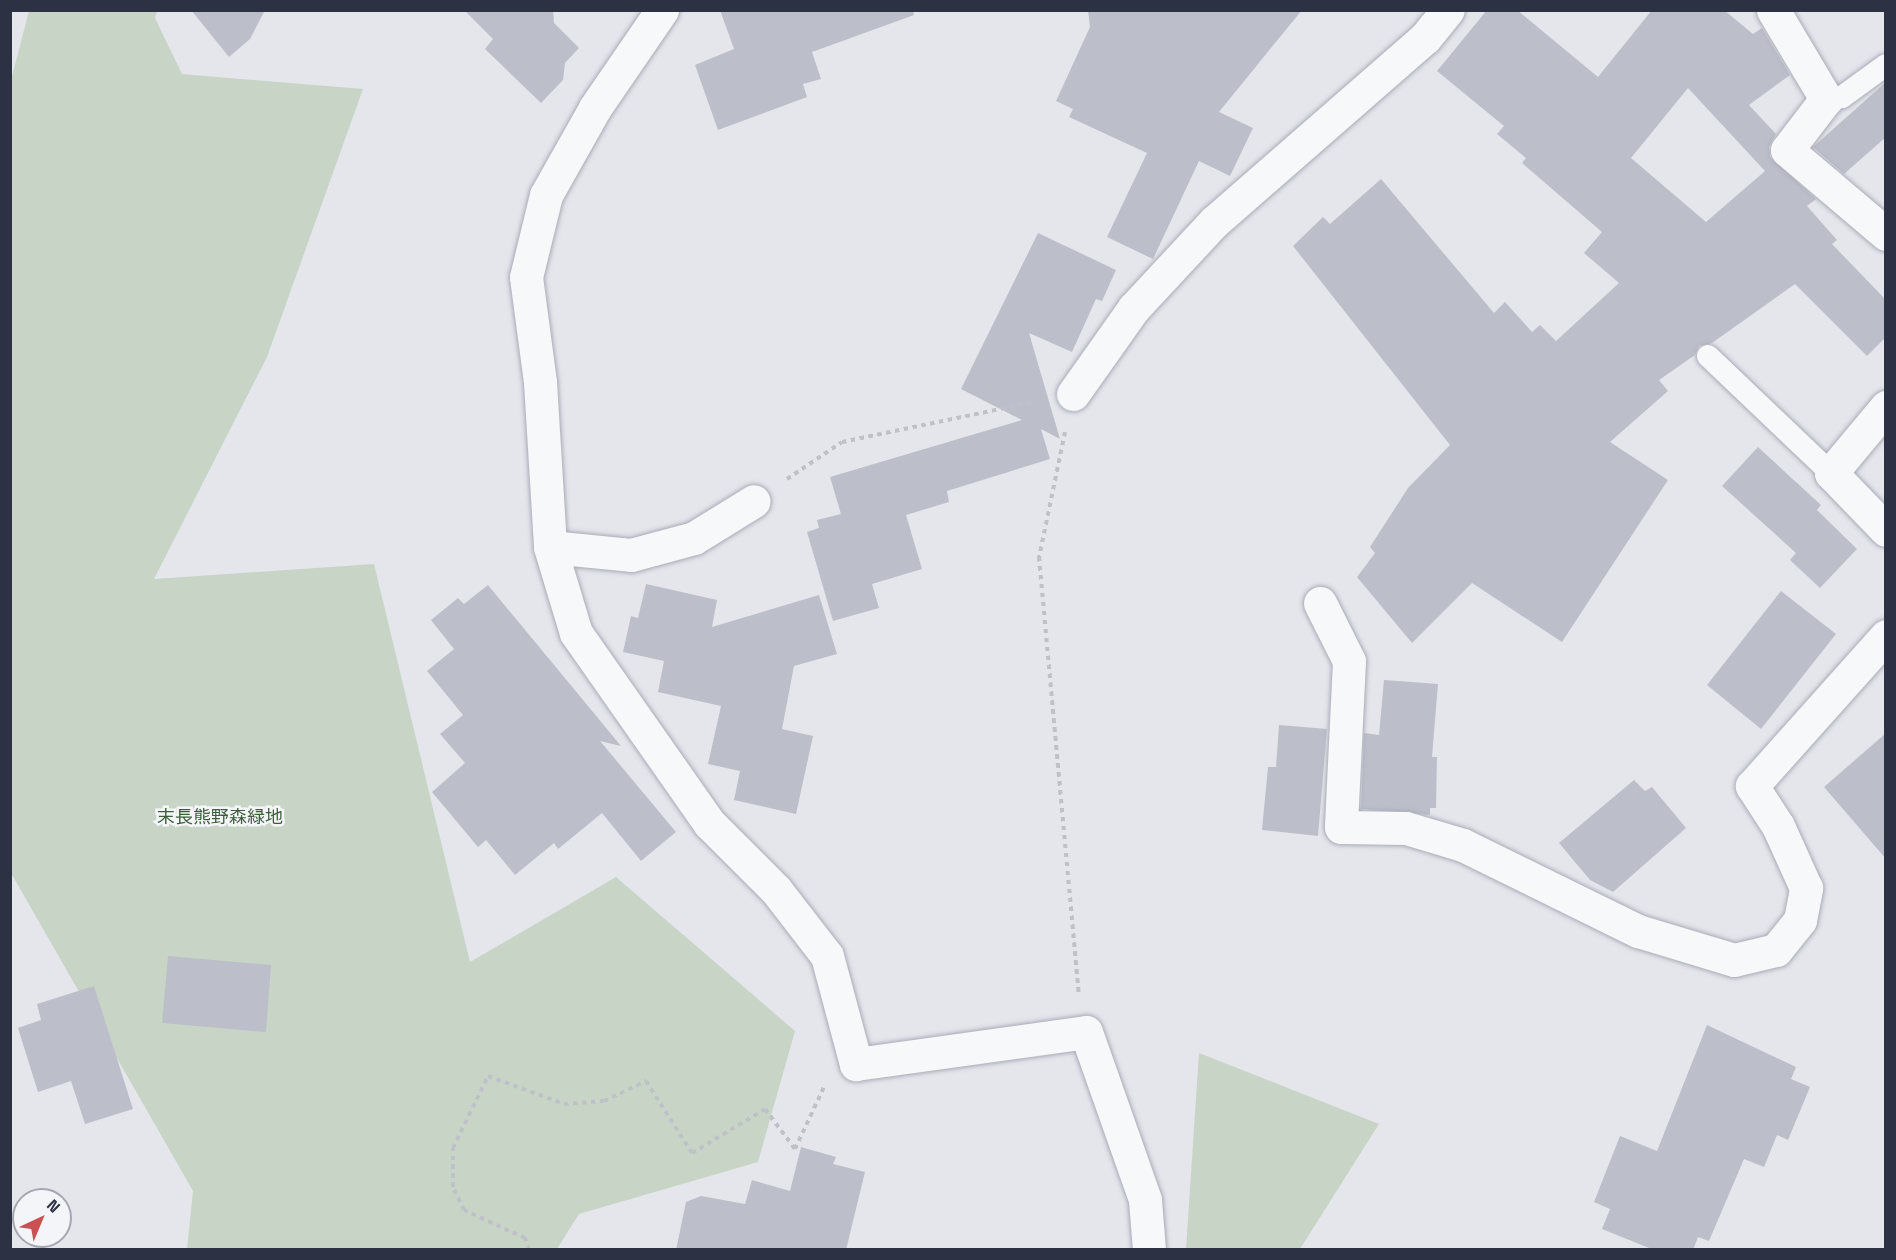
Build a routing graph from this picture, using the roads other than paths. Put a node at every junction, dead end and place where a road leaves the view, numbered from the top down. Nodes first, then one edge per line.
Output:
1 (662, 10) edge
2 (1448, 10) edge
3 (1773, 10) edge
4 (1886, 65) edge
5 (1826, 99) junction
6 (1886, 234) edge
7 (1708, 356) dead end
8 (1073, 394) road end
9 (1886, 407) edge
10 (1832, 473) junction
11 (753, 501) road end
12 (1886, 530) edge
13 (550, 547) junction
14 (1320, 603) dead end
15 (1886, 636) edge
16 (1149, 1250) edge

1 - 13 street
2 - 8 street
3 - 5 street
4 - 5 lane
5 - 6 street
7 - 10 lane
9 - 10 street
10 - 12 street
11 - 13 street
13 - 16 street
14 - 15 street

